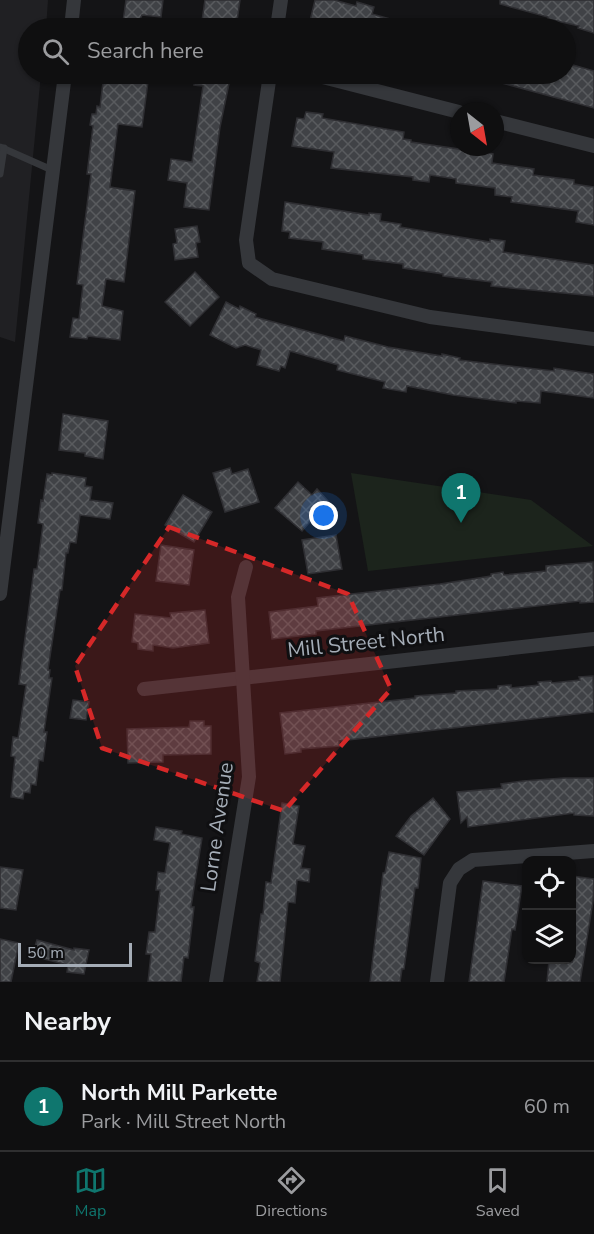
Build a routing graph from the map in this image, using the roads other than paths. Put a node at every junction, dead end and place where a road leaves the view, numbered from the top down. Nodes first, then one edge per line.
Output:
1 (74, 0) edge
2 (281, 0) edge
3 (72, 18) edge
4 (278, 18) edge
5 (64, 84) edge
6 (269, 84) edge
7 (349, 84) edge
8 (450, 110) edge
9 (504, 123) edge
10 (594, 146) edge
11 (2, 148) edge
12 (52, 170) junction
13 (0, 174) edge
14 (594, 339) edge
15 (246, 567) dead end
16 (0, 594) edge
17 (594, 639) edge
18 (244, 676) junction
19 (144, 689) dead end
20 (594, 852) edge
21 (216, 982) edge
22 (437, 982) edge

1 - 3 street
2 - 4 street
5 - 12 street
6 - 14 street
7 - 8 street
9 - 10 street
11 - 12 lane
11 - 13 lane
12 - 16 street
15 - 18 street, Lorne Avenue
17 - 18 street, Mill Street North
18 - 19 street, Mill Street North
18 - 21 street, Lorne Avenue
20 - 22 street

